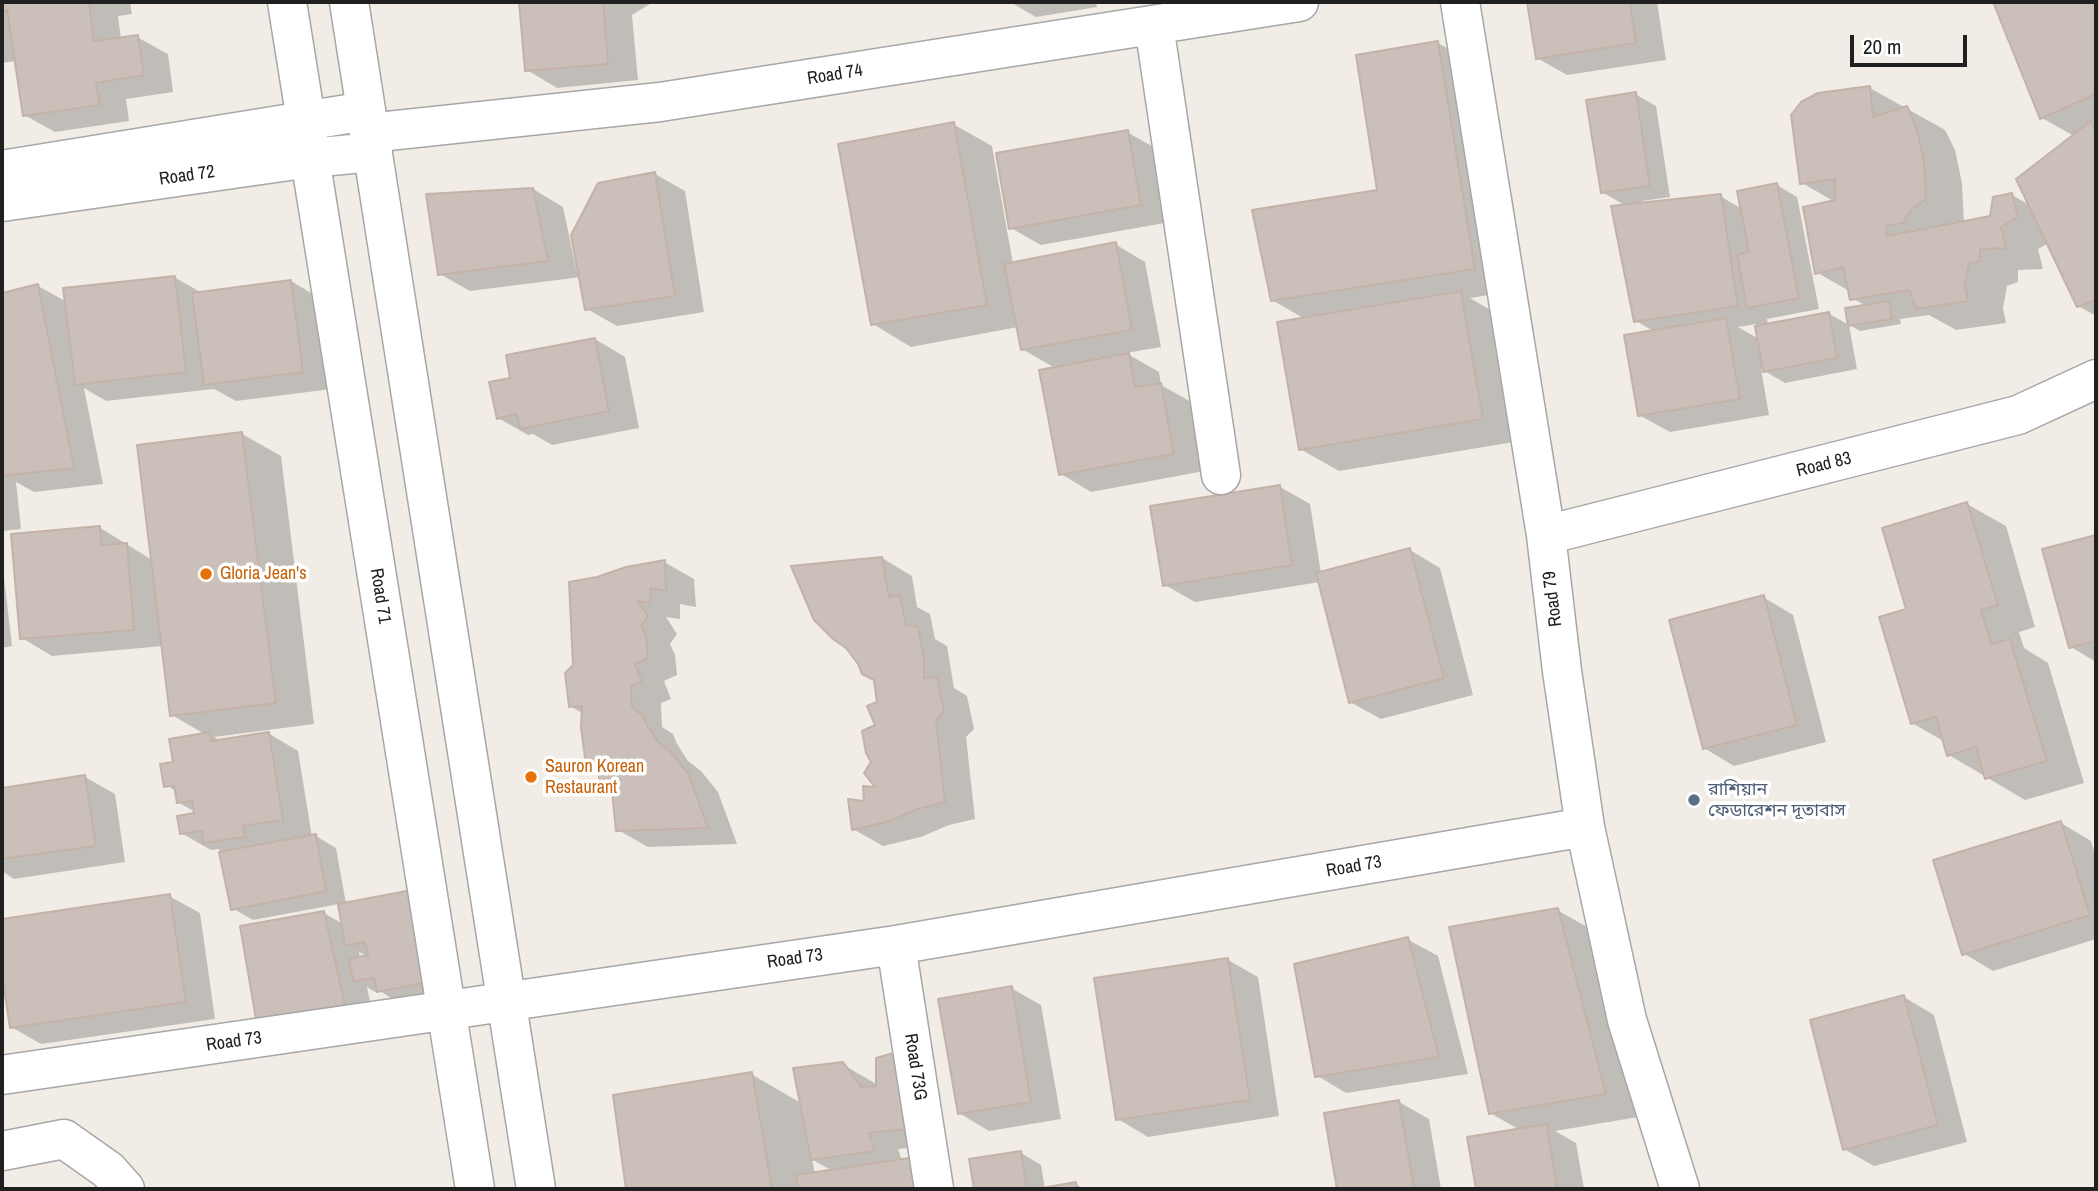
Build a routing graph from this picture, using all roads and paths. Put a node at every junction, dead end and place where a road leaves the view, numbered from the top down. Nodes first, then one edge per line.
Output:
1 (288, 2) edge
2 (349, 2) edge
3 (1299, 2) edge
4 (1460, 2) edge
5 (1154, 25) junction
6 (306, 120) junction
7 (369, 132) junction
8 (310, 159) junction
9 (2, 170) edge
10 (2, 202) edge
11 (2096, 379) edge
12 (1221, 475) dead end
13 (1546, 535) junction
14 (1585, 827) junction
15 (896, 945) junction
16 (507, 1001) junction
17 (447, 1011) junction
18 (2, 1075) edge
19 (2, 1151) edge
20 (125, 1189) edge
21 (475, 1189) edge
22 (536, 1189) edge
23 (934, 1189) edge
24 (1680, 1189) edge

1 - 6 street, Road 71
2 - 7 street
3 - 5 street, Road 74
4 - 13 street, Road 79
5 - 7 street, Road 74
5 - 12 street
6 - 7 street, Road 72
6 - 8 street, Road 71
6 - 9 street, Road 72
7 - 8 street, Road 72
7 - 16 street
8 - 10 street, Road 72
8 - 17 street, Road 71
11 - 13 street, Road 83
13 - 14 street, Road 79
14 - 15 street, Road 73
14 - 24 street, Road 79
15 - 16 street, Road 73
15 - 23 street, Road 73G
16 - 17 street, Road 73
16 - 22 street
17 - 18 street, Road 73
17 - 21 street, Road 71
19 - 20 street

